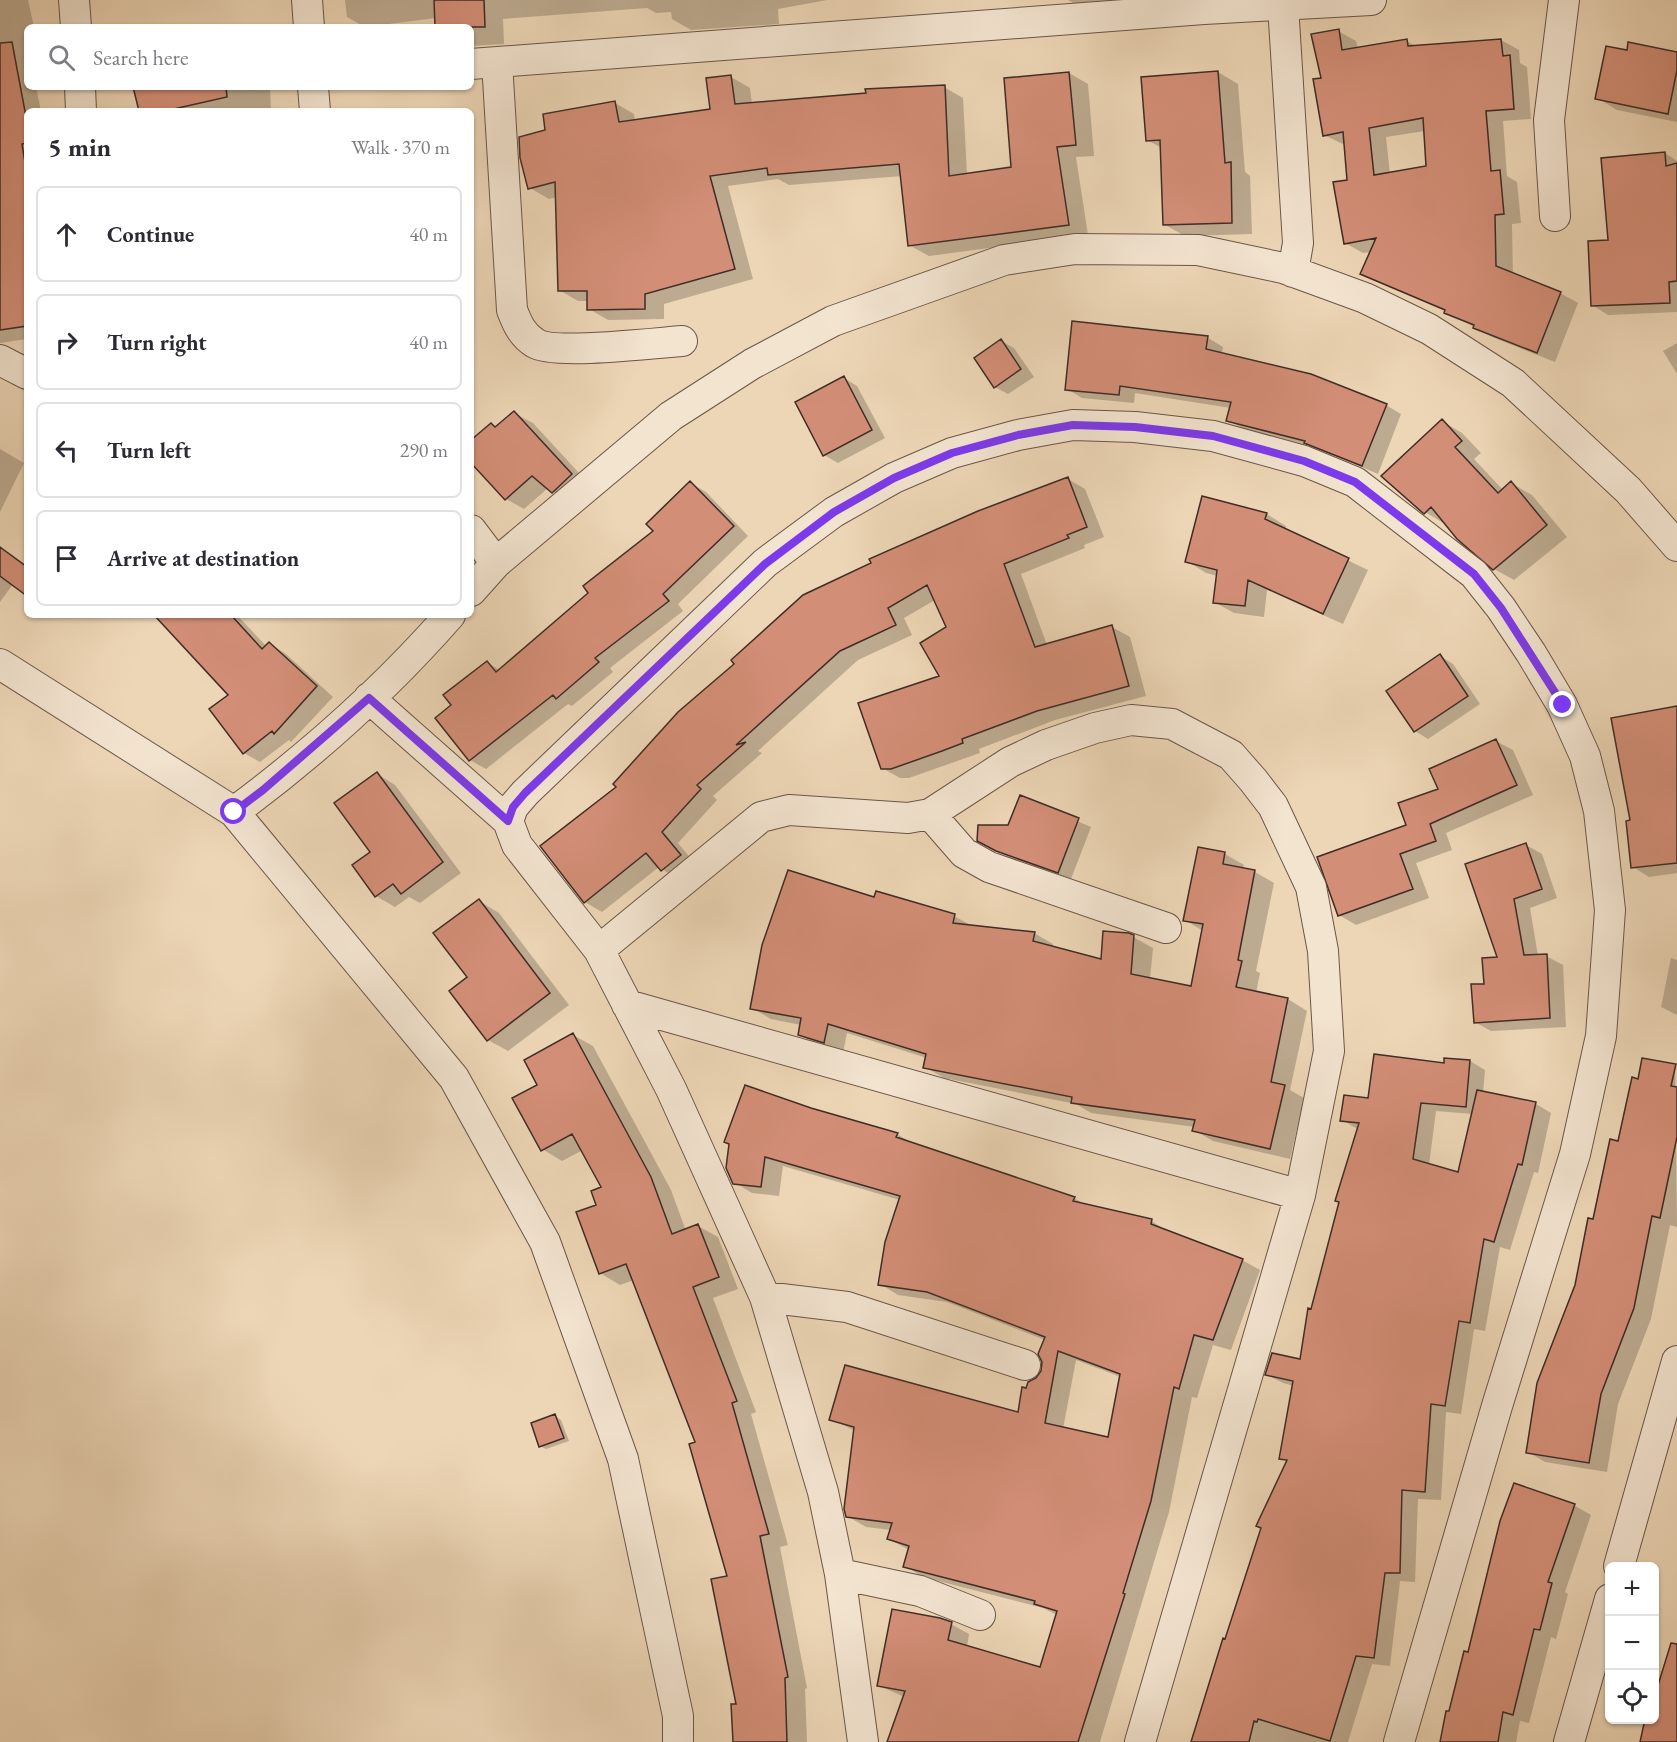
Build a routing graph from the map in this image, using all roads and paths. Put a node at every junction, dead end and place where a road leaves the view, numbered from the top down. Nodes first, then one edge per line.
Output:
1 (74, 0) edge
2 (308, 0) edge
3 (1371, 0) edge
4 (1564, 0) edge
5 (1283, 5) junction
6 (76, 24) edge
7 (309, 24) edge
8 (484, 63) edge
9 (80, 90) edge
10 (313, 90) edge
11 (81, 108) edge
12 (315, 108) edge
13 (1555, 216) dead end
14 (1293, 272) junction
15 (682, 341) dead end
16 (0, 360) edge
17 (24, 372) edge
18 (474, 534) edge
19 (1677, 546) edge
20 (496, 563) junction
21 (474, 588) edge
22 (447, 618) edge
23 (0, 664) edge
24 (369, 698) junction
25 (234, 812) junction
26 (930, 814) junction
27 (508, 821) junction
28 (1166, 928) dead end
29 (599, 950) junction
30 (627, 1005) junction
31 (1300, 1194) junction
32 (765, 1297) junction
33 (1677, 1361) edge
34 (1025, 1365) dead end
35 (1620, 1562) edge
36 (840, 1574) junction
37 (980, 1615) dead end
38 (1605, 1616) edge
39 (678, 1742) edge
40 (863, 1742) edge
41 (1140, 1742) edge
42 (1399, 1742) edge
43 (1569, 1742) edge

1 - 6 street
2 - 7 street
3 - 5 street
4 - 13 street
5 - 8 street
5 - 14 street
8 - 15 street
9 - 11 street
10 - 12 street
14 - 19 street
14 - 20 street
16 - 17 street
18 - 20 street
20 - 21 street
22 - 24 street
23 - 25 street
24 - 25 street
24 - 27 street
25 - 39 street
26 - 28 street
26 - 29 street
26 - 31 street
27 - 29 street
27 - 42 street
29 - 30 street
30 - 31 street
30 - 32 street
31 - 41 street
32 - 34 street
32 - 36 street
33 - 35 street
36 - 37 street
36 - 40 street
38 - 43 street

